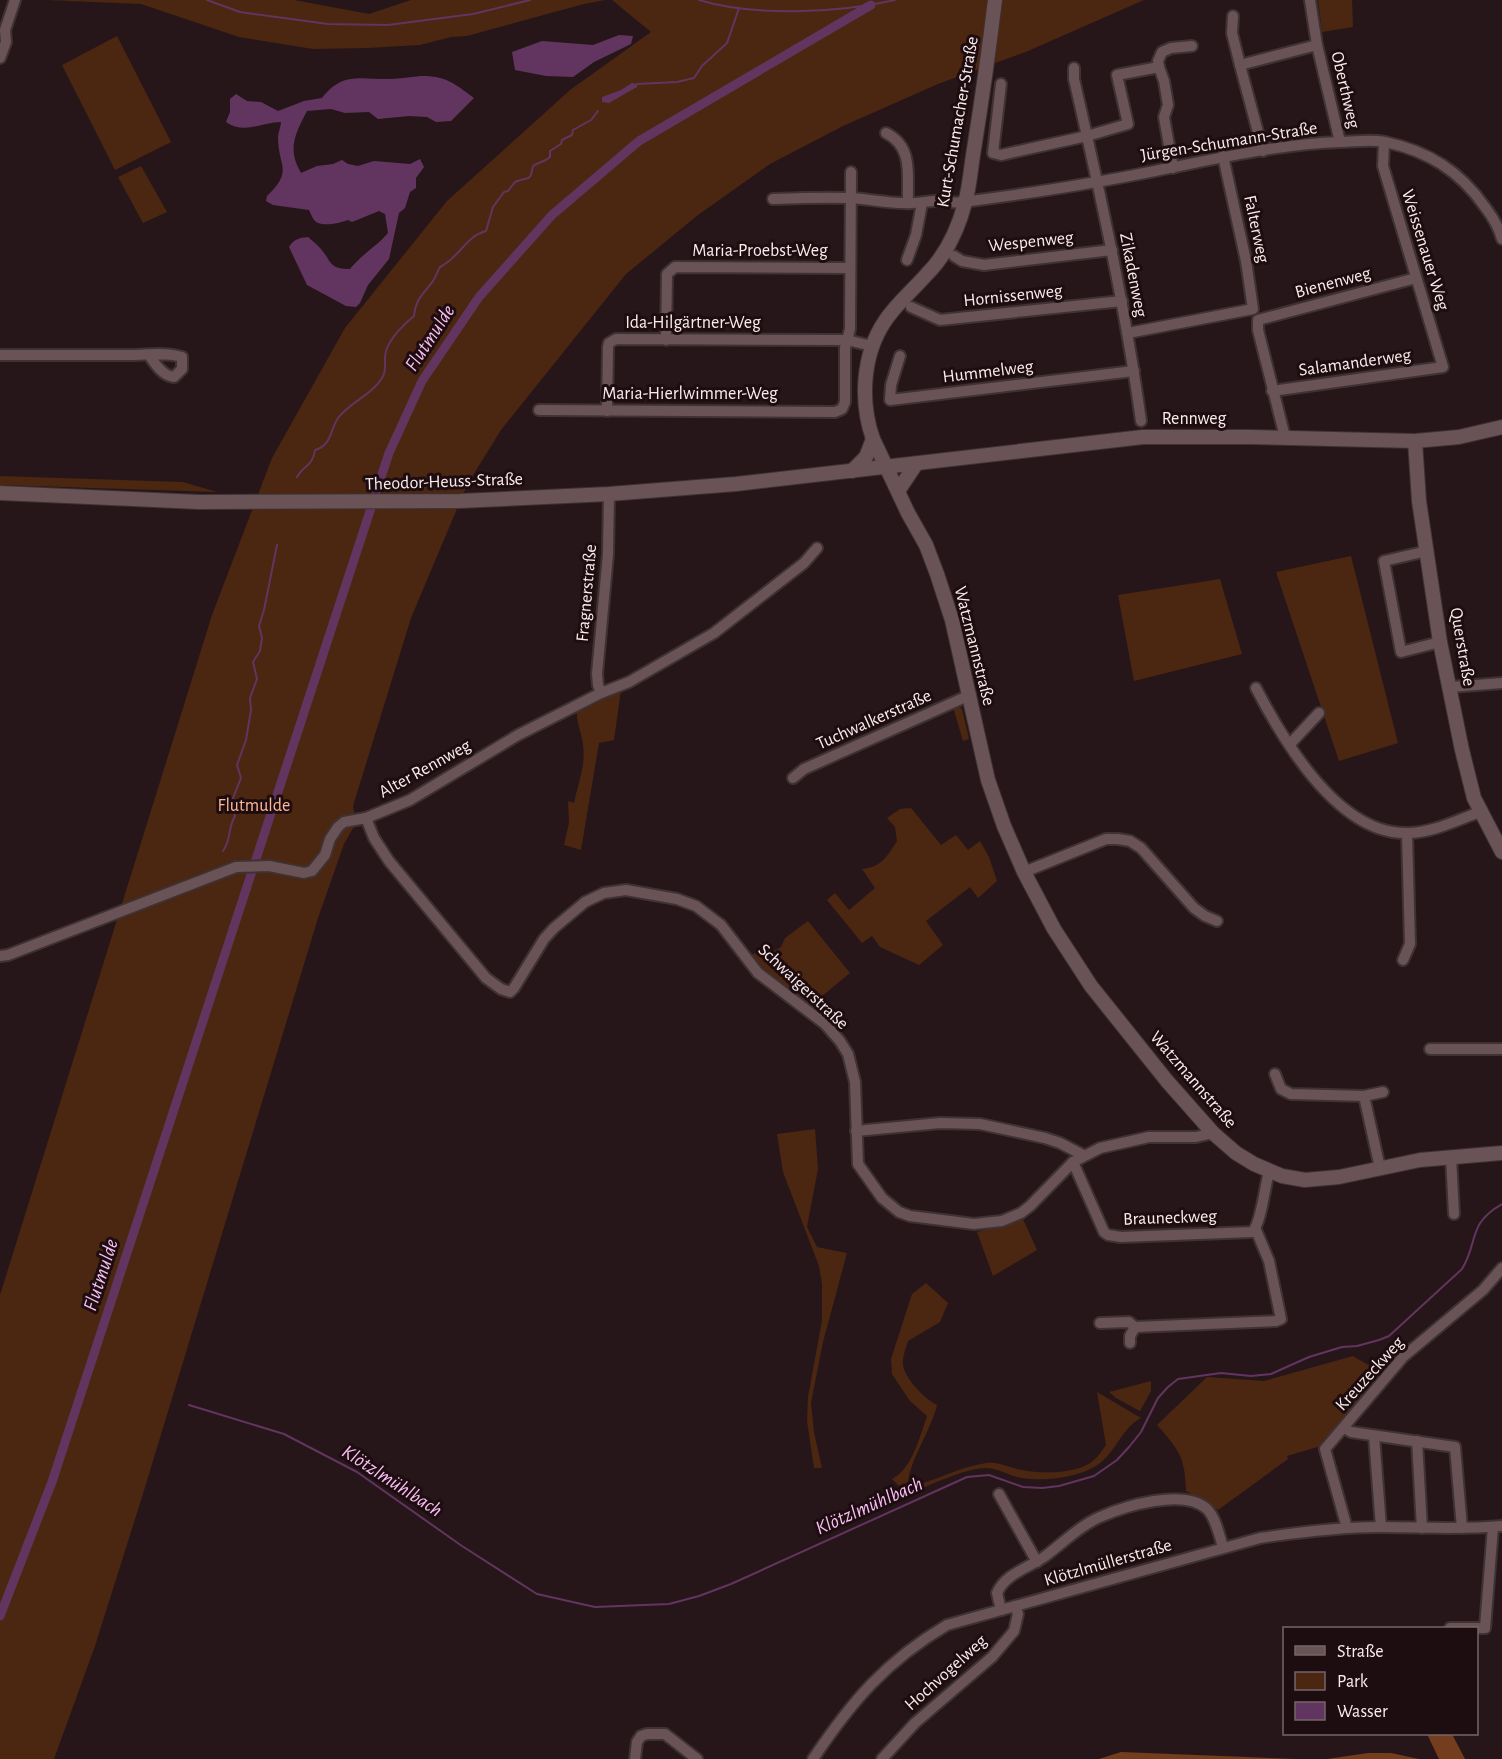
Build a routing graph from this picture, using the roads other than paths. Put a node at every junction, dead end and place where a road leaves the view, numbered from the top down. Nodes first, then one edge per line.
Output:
1 (15, 0) edge
2 (995, 0) edge
3 (1310, 0) edge
4 (1233, 16) dead end
5 (2, 33) edge
6 (1317, 45) junction
7 (1192, 46) dead end
8 (0, 58) edge
9 (1240, 65) junction
10 (1074, 68) dead end
11 (1159, 68) junction
12 (1001, 84) dead end
13 (886, 133) dead end
14 (1087, 136) junction
15 (1340, 142) junction
16 (1384, 142) junction
17 (1263, 151) junction
18 (1223, 156) junction
19 (1173, 168) junction
20 (851, 172) dead end
21 (1096, 180) junction
22 (851, 198) junction
23 (773, 199) dead end
24 (966, 202) junction
25 (908, 203) junction
26 (922, 203) junction
27 (1502, 239) edge
28 (1112, 250) junction
29 (954, 256) dead end
30 (907, 260) dead end
31 (850, 268) junction
32 (1416, 278) junction
33 (1122, 301) junction
34 (911, 307) dead end
35 (1255, 314) junction
36 (1128, 333) junction
37 (666, 340) junction
38 (846, 340) junction
39 (872, 346) junction
40 (0, 355) edge
41 (149, 355) dead end
42 (900, 356) dead end
43 (1443, 367) joint
44 (1134, 371) junction
45 (1272, 391) junction
46 (538, 410) dead end
47 (607, 411) junction
48 (1141, 421) dead end
49 (1502, 427) edge
50 (1285, 437) junction
51 (873, 440) junction
52 (1414, 441) junction
53 (916, 464) junction
54 (887, 468) junction
55 (852, 471) junction
56 (898, 491) junction
57 (0, 493) edge
58 (609, 494) junction
59 (817, 548) dead end
60 (1427, 551) junction
61 (1440, 642) junction
62 (1502, 683) edge
63 (1450, 687) junction
64 (1256, 688) dead end
65 (601, 693) junction
66 (970, 695) junction
67 (1319, 713) dead end
68 (1290, 744) junction
69 (793, 778) dead end
70 (1480, 812) junction
71 (366, 818) junction
72 (1407, 834) junction
73 (1502, 852) edge
74 (1024, 872) junction
75 (1217, 921) dead end
76 (0, 956) edge
77 (1403, 960) dead end
78 (1430, 1049) dead end
79 (1502, 1049) edge
80 (1275, 1074) dead end
81 (1383, 1092) dead end
82 (1364, 1096) junction
83 (856, 1131) junction
84 (1213, 1133) junction
85 (1502, 1153) edge
86 (1083, 1155) junction
87 (1451, 1157) junction
88 (1073, 1161) junction
89 (1380, 1168) junction
90 (1269, 1172) junction
91 (1454, 1215) dead end
92 (1256, 1230) junction
93 (1502, 1268) edge
94 (1100, 1323) dead end
95 (1135, 1326) junction
96 (1130, 1343) dead end
97 (1344, 1428) junction
98 (1374, 1436) junction
99 (1417, 1442) junction
100 (999, 1494) dead end
101 (1381, 1527) junction
102 (1498, 1527) edge
103 (1347, 1528) junction
104 (1422, 1528) junction
105 (1462, 1528) junction
106 (1223, 1547) junction
107 (1037, 1562) junction
108 (1015, 1606) junction
109 (1001, 1610) junction
110 (1478, 1628) edge
111 (635, 1759) edge
112 (697, 1759) edge
113 (813, 1759) edge
114 (882, 1759) edge

1 - 5 street
2 - 24 main road, Kurt-Schumacher-Straße
3 - 6 street, Oberthweg
4 - 9 street
5 - 8 street
6 - 9 street, Oberthweg
6 - 15 street, Oberthweg
7 - 11 street
9 - 17 street
10 - 14 street, Zikadenweg
11 - 14 street
11 - 19 street
12 - 14 street
13 - 25 street
14 - 21 street, Zikadenweg
15 - 16 street, Jürgen-Schumann-Straße
15 - 17 street, Jürgen-Schumann-Straße
16 - 27 street, Jürgen-Schumann-Straße
16 - 32 street, Weissenauer Weg
17 - 18 street, Jürgen-Schumann-Straße
18 - 19 street, Jürgen-Schumann-Straße
18 - 35 street, Falterweg
19 - 21 street, Jürgen-Schumann-Straße
20 - 22 street
21 - 24 street, Jürgen-Schumann-Straße
21 - 28 street, Zikadenweg
22 - 23 street, Jürgen-Schumann-Straße
22 - 25 street, Jürgen-Schumann-Straße
22 - 31 street
24 - 26 street, Jürgen-Schumann-Straße
24 - 39 main road, Kurt-Schumacher-Straße
25 - 26 street, Jürgen-Schumann-Straße
26 - 30 street
28 - 29 street, Wespenweg
28 - 33 street, Zikadenweg
31 - 37 street, Maria-Proebst-Weg
31 - 38 street
32 - 35 street, Bienenweg
32 - 43 street, Weissenauer Weg
33 - 34 street, Hornissenweg
33 - 36 street, Zikadenweg
35 - 36 street, Bienenweg
35 - 45 street, Falterweg
36 - 44 street, Zikadenweg
37 - 38 street, Ida-Hilgärtner-Weg
37 - 47 street, Ida-Hilgärtner-Weg
38 - 39 street, Ida-Hilgärtner-Weg
38 - 47 street, Maria-Hierlwimmer-Weg
39 - 51 main road, Kurt-Schumacher-Straße
40 - 41 street
42 - 44 street, Hummelweg
43 - 45 street, Salamanderweg
44 - 48 street, Zikadenweg
45 - 50 street, Falterweg
46 - 47 street, Maria-Hierlwimmer-Weg
49 - 52 main road, Rennweg
50 - 52 main road, Rennweg
50 - 53 main road, Rennweg
51 - 54 main road, Kurt-Schumacher-Straße
51 - 55 main road
52 - 60 main road, Querstraße
53 - 54 main road, Rennweg
53 - 56 main road
54 - 55 main road, Theodor-Heuss-Straße
54 - 56 main road, Watzmannstraße
55 - 58 main road, Theodor-Heuss-Straße
56 - 66 main road, Watzmannstraße
57 - 58 main road, Theodor-Heuss-Straße
58 - 65 street, Fragnerstraße
59 - 65 street, Alter Rennweg
60 - 61 main road, Querstraße
60 - 61 street
61 - 63 main road, Querstraße
62 - 63 street
63 - 70 main road, Querstraße
64 - 68 street
65 - 71 street, Alter Rennweg
66 - 69 street, Tuchwalkerstraße
66 - 74 main road, Watzmannstraße
67 - 68 street
68 - 72 street
70 - 72 street
70 - 73 main road, Querstraße
71 - 76 street, Alter Rennweg
71 - 83 street, Schwaigerstraße
72 - 77 street
74 - 75 street
74 - 84 main road, Watzmannstraße
78 - 79 street
80 - 82 street
81 - 82 street
82 - 89 street
83 - 86 street
83 - 88 street, Schwaigerstraße
84 - 86 street, Schwaigerstraße
84 - 90 main road, Watzmannstraße
85 - 87 main road, Watzmannstraße
86 - 88 street, Schwaigerstraße
87 - 89 main road, Watzmannstraße
87 - 91 street
88 - 92 street, Brauneckweg
89 - 90 main road, Watzmannstraße
90 - 92 street
92 - 95 street
93 - 97 street, Kreuzeckweg
94 - 95 street
95 - 96 street
97 - 98 street
97 - 103 street, Kreuzeckweg
98 - 99 street
98 - 101 street
99 - 104 street
99 - 105 street
100 - 107 street
101 - 103 street, Klötzlmüllerstraße
101 - 104 street, Klötzlmüllerstraße
102 - 105 street, Klötzlmüllerstraße
102 - 110 street
103 - 106 street, Klötzlmüllerstraße
104 - 105 street, Klötzlmüllerstraße
106 - 107 street, Klötzlmüllerstraße
106 - 108 street, Klötzlmüllerstraße
107 - 109 street, Klötzlmüllerstraße
108 - 109 street, Klötzlmüllerstraße
108 - 114 street, Hochvogelweg
109 - 113 street, Klötzlmüllerstraße
111 - 112 street

